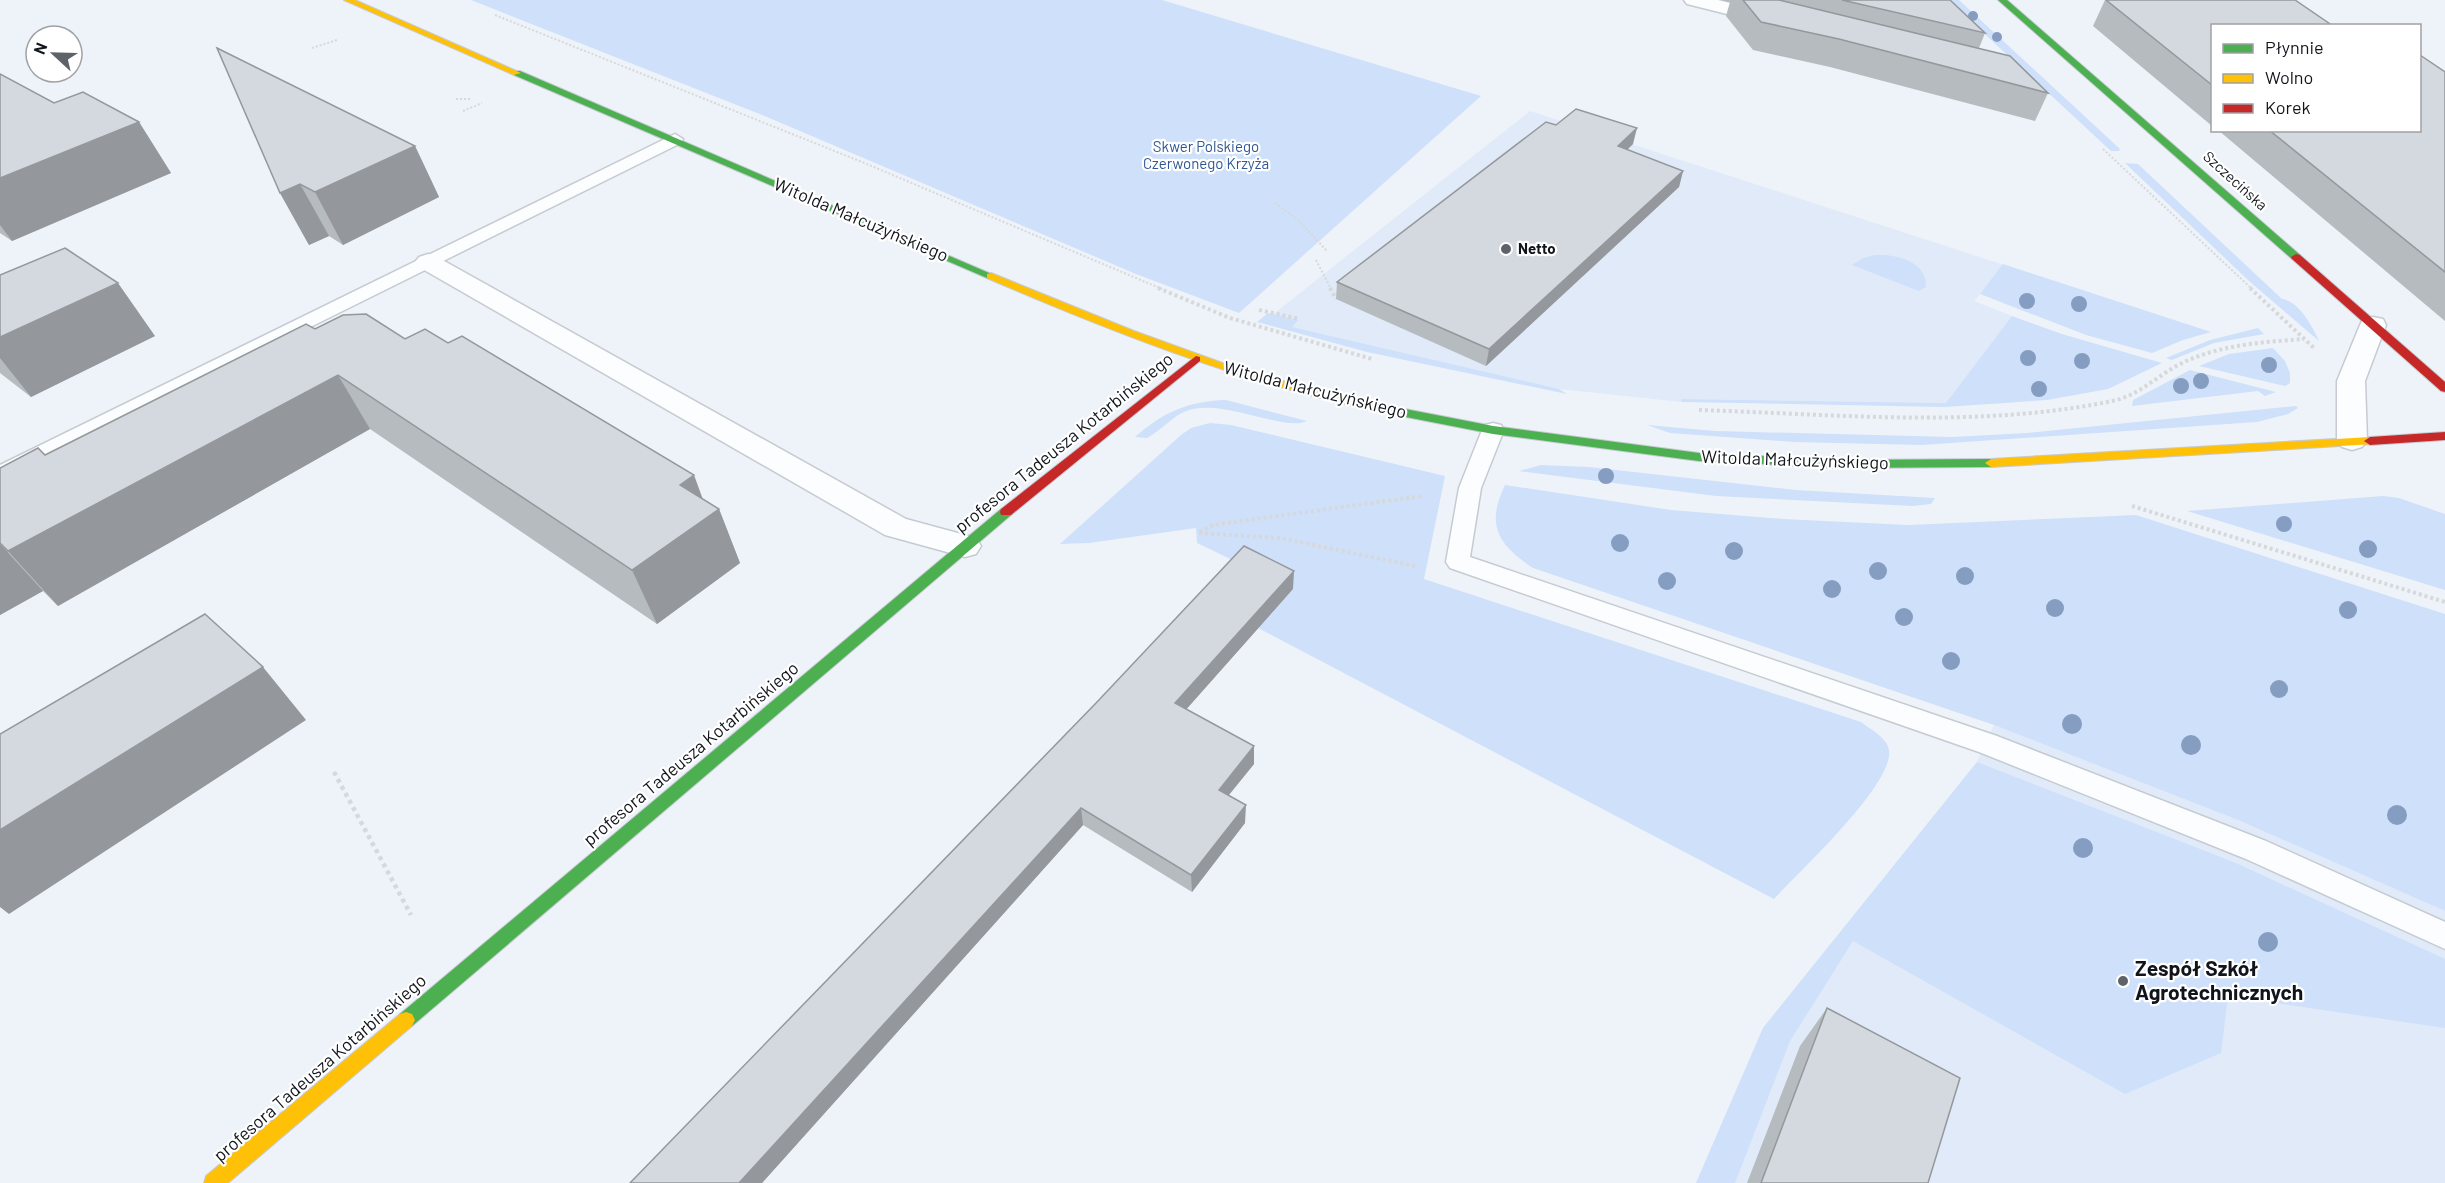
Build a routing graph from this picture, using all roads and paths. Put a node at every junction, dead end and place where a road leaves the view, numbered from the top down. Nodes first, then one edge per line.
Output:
1 (348, 0) edge
2 (1694, 0) edge
3 (2002, 0) edge
4 (489, 12) dead end
5 (1792, 24) edge
6 (343, 38) dead end
7 (312, 48) dead end
8 (456, 99) dead end
9 (478, 99) dead end
10 (484, 102) dead end
11 (463, 111) dead end
12 (675, 140) junction
13 (2106, 151) dead end
14 (1275, 203) dead end
15 (1327, 251) dead end
16 (1316, 260) dead end
17 (428, 262) junction
18 (1336, 299) edge
19 (1259, 310) dead end
20 (1300, 319) dead end
21 (2373, 325) junction
22 (1256, 327) dead end
23 (2304, 339) junction
24 (2317, 350) dead end
25 (1196, 359) junction
26 (2445, 388) edge
27 (1691, 410) dead end
28 (1493, 430) junction
29 (2445, 436) edge
30 (2352, 440) junction
31 (0, 474) edge
32 (1429, 495) dead end
33 (2132, 506) dead end
34 (965, 546) junction
35 (1417, 567) dead end
36 (2445, 603) edge
37 (334, 772) dead end
38 (411, 915) dead end
39 (2445, 936) edge
40 (213, 1183) edge

1 - 12 street, Witolda Małcużyńskiego
2 - 5 street
3 - 21 street, Szczecińska
4 - 22 path
6 - 7 path
8 - 9 path
10 - 11 path
12 - 17 lane
12 - 25 street, Witolda Małcużyńskiego
13 - 23 path
14 - 15 path
16 - 18 path
17 - 31 lane
17 - 34 street
19 - 20 path
21 - 26 street, Szczecińska
21 - 30 street
23 - 24 path
23 - 27 path
25 - 28 street, Witolda Małcużyńskiego
25 - 34 street, profesora Tadeusza Kotarbińskiego
28 - 30 street, Witolda Małcużyńskiego
28 - 39 lane
29 - 30 street, Witolda Małcużyńskiego
32 - 35 path
33 - 36 path
34 - 40 street, profesora Tadeusza Kotarbińskiego
37 - 38 path

